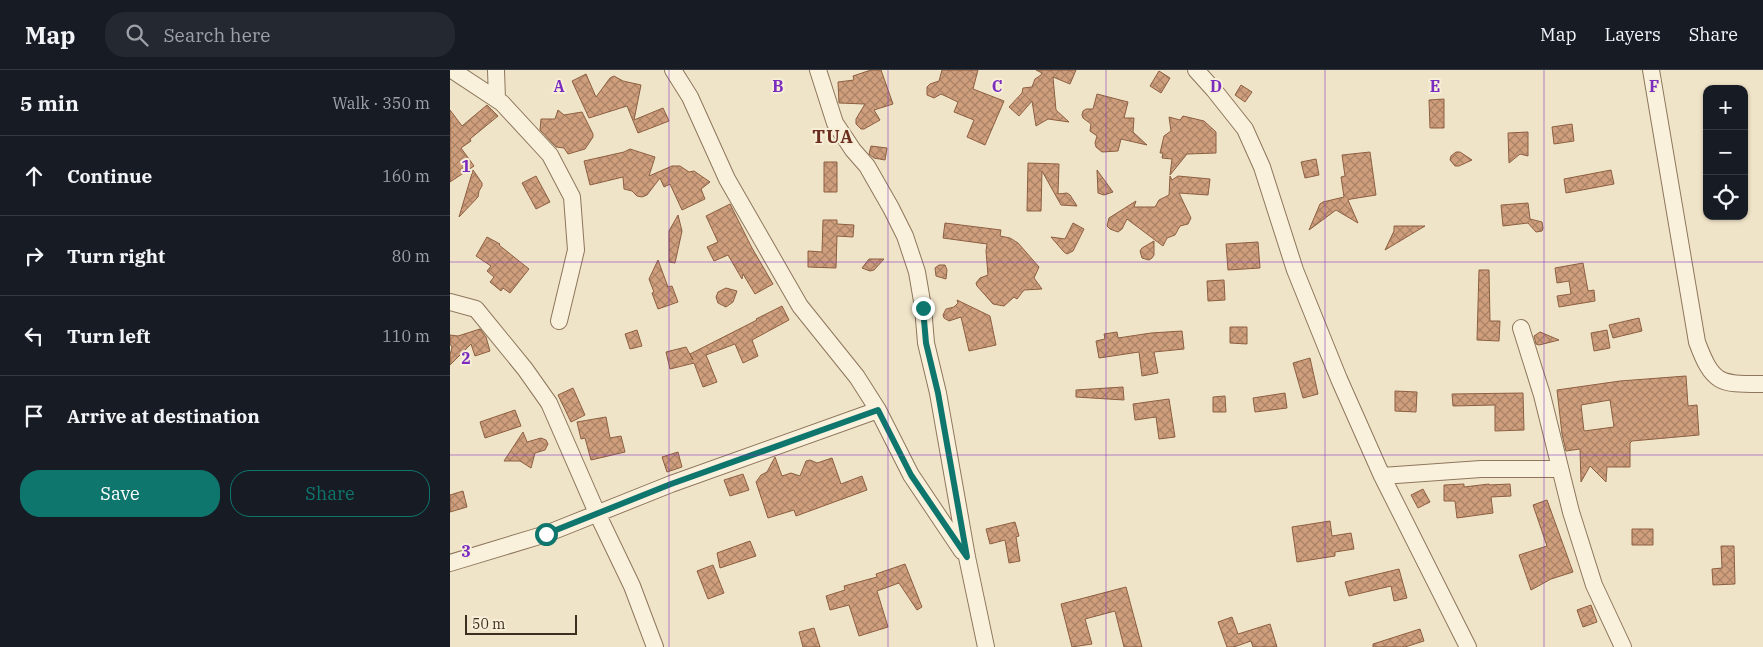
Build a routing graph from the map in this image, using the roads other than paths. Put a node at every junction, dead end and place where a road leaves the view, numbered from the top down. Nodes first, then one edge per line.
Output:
1 (452, 70) edge
2 (496, 70) edge
3 (673, 70) edge
4 (818, 70) edge
5 (1196, 70) edge
6 (1651, 70) edge
7 (497, 99) junction
8 (450, 302) edge
9 (559, 321) dead end
10 (1521, 328) dead end
11 (1763, 384) edge
12 (878, 410) junction
13 (1559, 470) junction
14 (1382, 476) junction
15 (597, 513) junction
16 (967, 557) junction
17 (450, 563) edge
18 (655, 647) edge
19 (986, 647) edge
20 (1468, 647) edge
21 (1623, 647) edge

1 - 7 street
2 - 7 street
3 - 12 street
4 - 16 street
5 - 14 street
6 - 11 street
7 - 9 street
8 - 15 street
10 - 13 street
12 - 15 street
12 - 16 street
13 - 14 street
13 - 21 street
14 - 20 street
15 - 17 street
15 - 18 street
16 - 19 street

